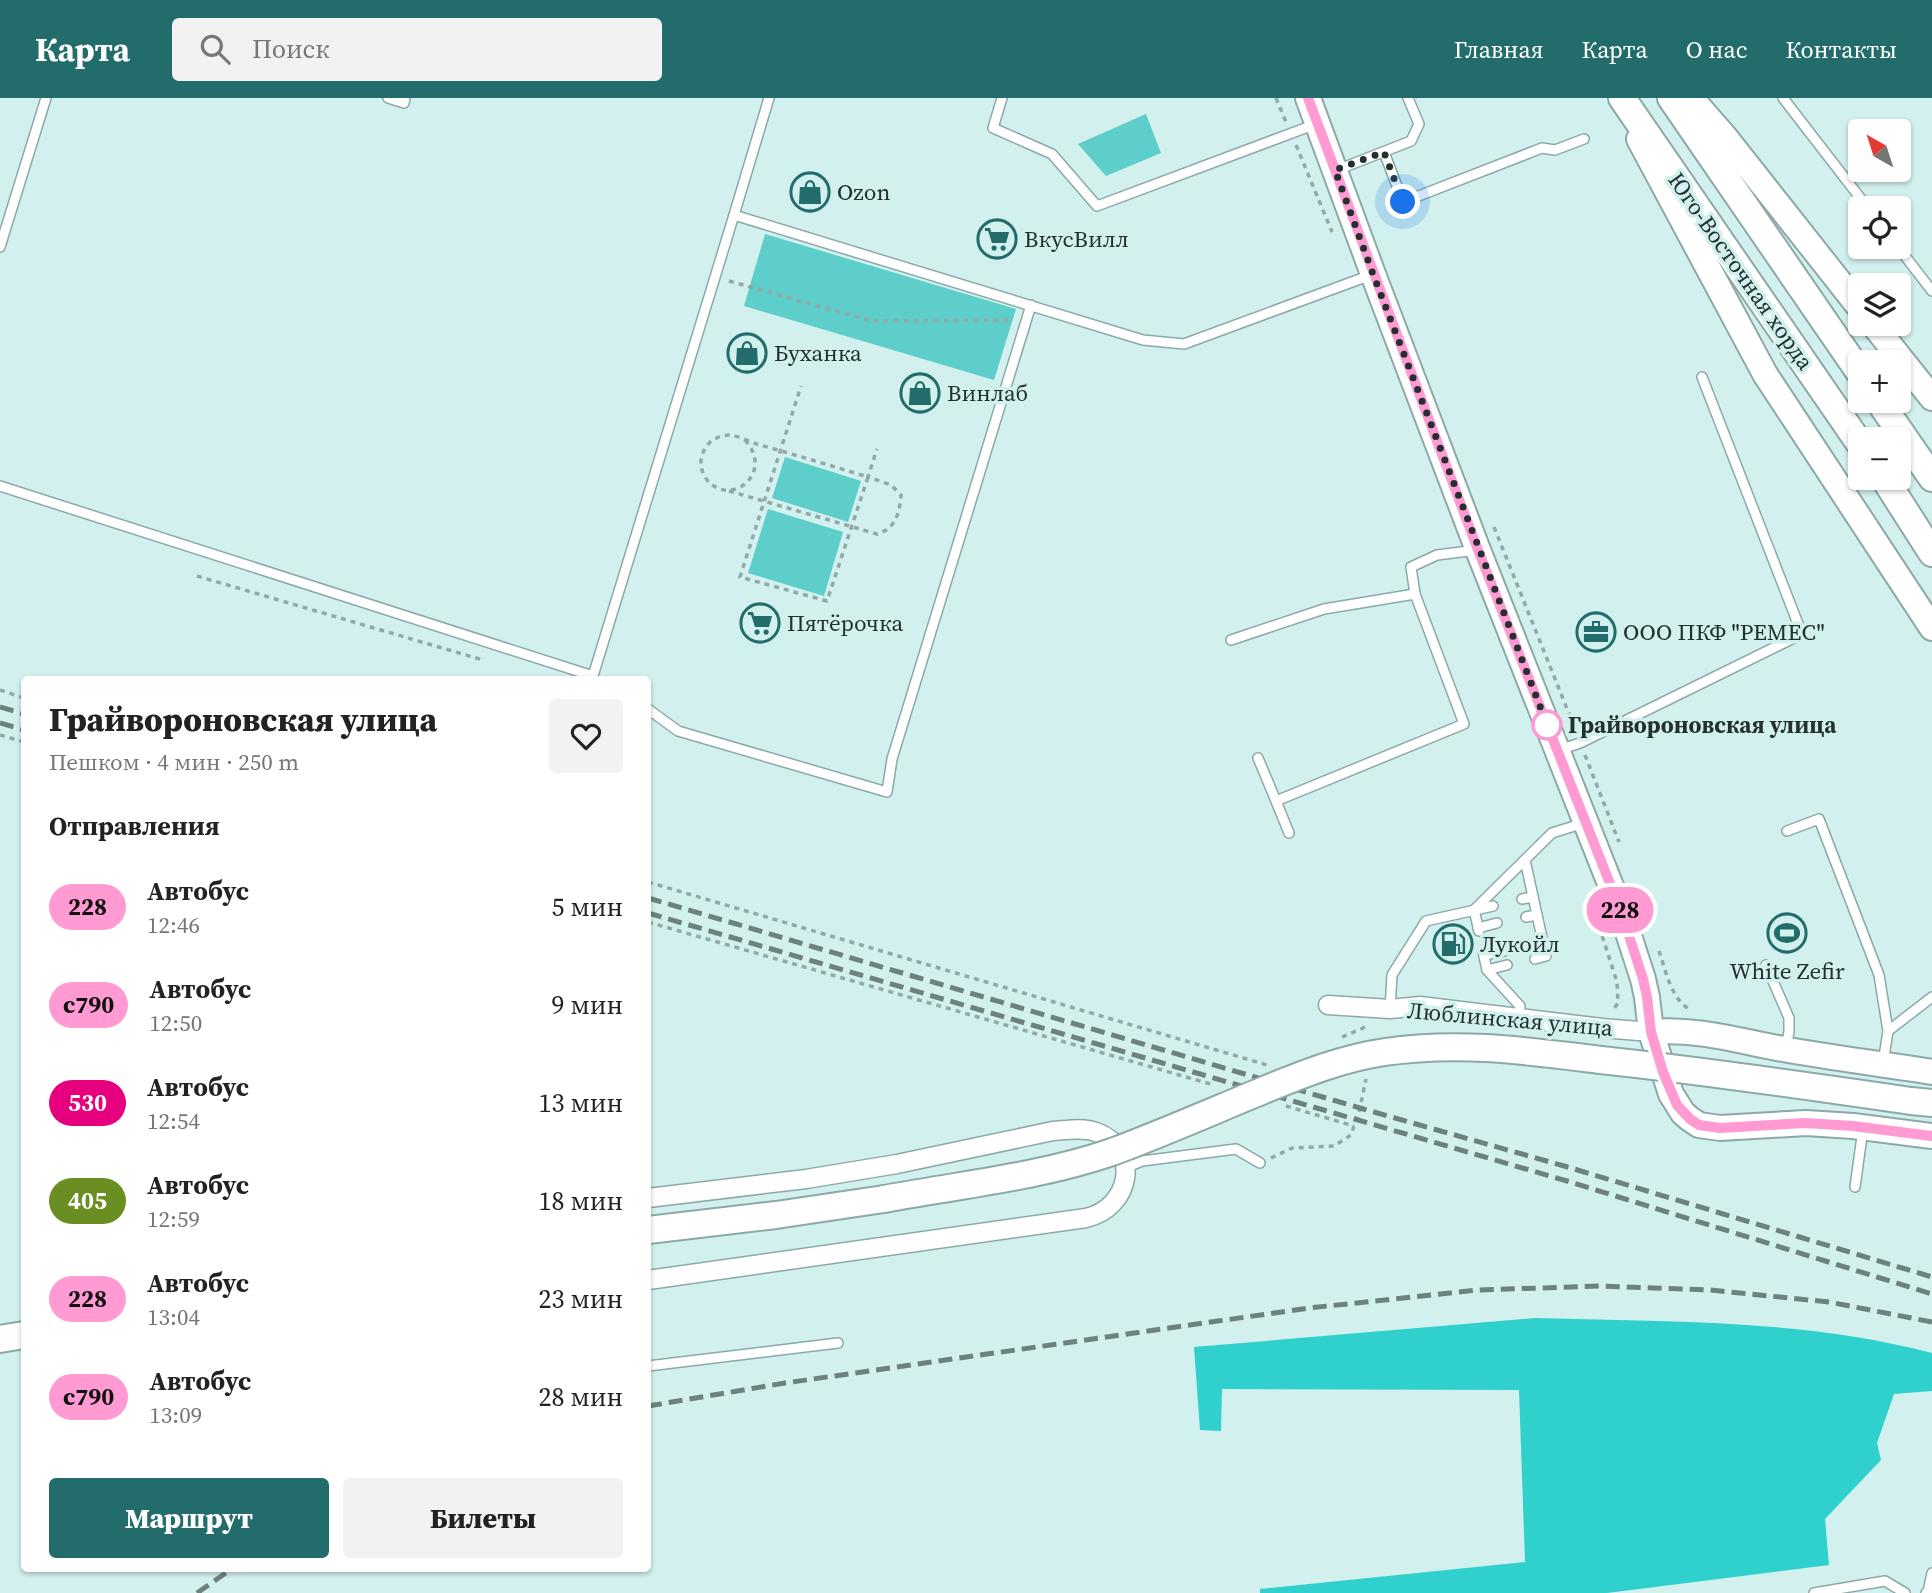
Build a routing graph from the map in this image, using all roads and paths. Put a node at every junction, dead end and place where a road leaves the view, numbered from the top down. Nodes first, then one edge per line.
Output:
1 (46, 98) edge
2 (388, 98) edge
3 (405, 98) edge
4 (769, 98) edge
5 (1002, 98) edge
6 (1308, 98) edge
7 (1408, 98) edge
8 (1619, 98) edge
9 (1671, 98) edge
10 (1691, 98) edge
11 (1783, 98) edge
12 (1317, 123) junction
13 (1584, 139) dead end
14 (1384, 152) junction
15 (1335, 170) junction
16 (1859, 196) edge
17 (734, 215) junction
18 (0, 247) edge
19 (1907, 259) edge
20 (1373, 274) junction
21 (724, 280) dead end
22 (1932, 291) edge
23 (1848, 293) edge
24 (1031, 305) junction
25 (1027, 320) junction
26 (1883, 336) edge
27 (1848, 354) edge
28 (1702, 377) dead end
29 (802, 386) dead end
30 (1932, 398) edge
31 (1887, 413) edge
32 (1848, 427) edge
33 (745, 440) junction
34 (877, 449) dead end
35 (780, 450) junction
36 (868, 477) junction
37 (1932, 478) edge
38 (0, 486) edge
39 (724, 489) junction
40 (1892, 490) edge
41 (764, 501) junction
42 (1494, 527) dead end
43 (851, 528) junction
44 (1478, 550) junction
45 (1932, 553) edge
46 (197, 576) dead end
47 (1415, 594) junction
48 (1932, 628) edge
49 (1231, 640) dead end
50 (483, 660) dead end
51 (592, 676) edge
52 (599, 676) edge
53 (0, 690) edge
54 (21, 697) edge
55 (651, 711) edge
56 (0, 735) edge
57 (21, 741) edge
58 (1569, 747) junction
59 (1258, 758) dead end
60 (1276, 801) junction
61 (1586, 823) junction
62 (1787, 831) dead end
63 (1289, 834) dead end
64 (1620, 846) dead end
65 (1525, 860) junction
66 (651, 883) edge
67 (1533, 897) junction
68 (1522, 899) dead end
69 (1493, 906) dead end
70 (1474, 910) junction
71 (1537, 915) junction
72 (1526, 917) dead end
73 (651, 923) edge
74 (1497, 923) dead end
75 (1543, 942) junction
76 (1532, 944) dead end
77 (1504, 951) dead end
78 (1659, 951) dead end
79 (1535, 959) dead end
80 (1507, 965) dead end
81 (1766, 965) dead end
82 (1487, 970) junction
83 (1932, 997) edge
84 (1328, 1006) dead end
85 (1386, 1008) junction
86 (1693, 1011) dead end
87 (1519, 1017) junction
88 (1888, 1031) junction
89 (1651, 1032) junction
90 (1340, 1037) dead end
91 (1786, 1049) junction
92 (1883, 1065) junction
93 (1270, 1067) dead end
94 (1932, 1072) edge
95 (1221, 1087) dead end
96 (1922, 1102) edge
97 (1274, 1103) dead end
98 (1360, 1108) dead end
99 (1354, 1126) junction
100 (1863, 1127) junction
101 (1932, 1136) edge
102 (1260, 1163) joint
103 (1126, 1168) junction
104 (1855, 1188) dead end
105 (651, 1198) edge
106 (651, 1230) edge
107 (651, 1280) edge
108 (21, 1336) edge
109 (0, 1339) edge
110 (838, 1343) dead end
111 (651, 1366) edge
112 (1932, 1573) edge
113 (1814, 1593) edge
114 (1905, 1593) edge
115 (1926, 1593) edge

1 - 18 lane
2 - 3 lane
4 - 17 lane
5 - 12 lane
6 - 12 main road
7 - 14 lane
8 - 32 main road, Юго-Восточная хорда
8 - 48 main road
9 - 27 main road, Юго-Восточная хорда
10 - 23 main road
11 - 16 lane
12 - 15 main road
13 - 14 lane
14 - 15 lane
15 - 20 main road
17 - 24 lane
17 - 52 lane
19 - 22 lane
20 - 24 lane
20 - 44 main road
21 - 25 path
24 - 25 lane
25 - 55 lane
26 - 30 main road
28 - 58 lane
29 - 35 path
31 - 37 main road
33 - 35 path
33 - 39 path
33 - 39 path
34 - 36 path
35 - 36 path
35 - 41 path
36 - 43 path
36 - 43 path
38 - 51 lane
39 - 41 path
40 - 45 main road
41 - 43 path
41 - 43 path
42 - 58 path
44 - 47 lane
44 - 58 main road
46 - 50 path
47 - 49 lane
47 - 60 lane
53 - 54 path
56 - 57 path
58 - 61 main road
58 - 64 path
59 - 60 lane
60 - 63 lane
61 - 65 lane
61 - 89 main road
62 - 88 lane
65 - 67 lane
65 - 70 lane
66 - 93 path
67 - 68 lane
67 - 71 lane
69 - 70 lane
70 - 74 lane
70 - 85 lane
71 - 72 lane
71 - 75 lane
73 - 95 path
75 - 76 lane
75 - 79 lane
77 - 82 lane
78 - 86 path
80 - 82 lane
81 - 91 lane
82 - 87 lane
83 - 88 lane
84 - 85 street, Люблинская улица
85 - 87 street, Люблинская улица
85 - 90 path
87 - 89 street, Люблинская улица
88 - 92 lane
89 - 91 main road, Люблинская улица
89 - 100 main road
91 - 92 main road, Люблинская улица
92 - 94 main road, Люблинская улица
96 - 106 main road, bridge
97 - 99 path
98 - 99 path
99 - 102 path
100 - 101 main road
100 - 104 lane
102 - 103 lane
103 - 105 street
103 - 107 street
108 - 109 main road
110 - 111 lane
112 - 115 lane
113 - 114 lane

